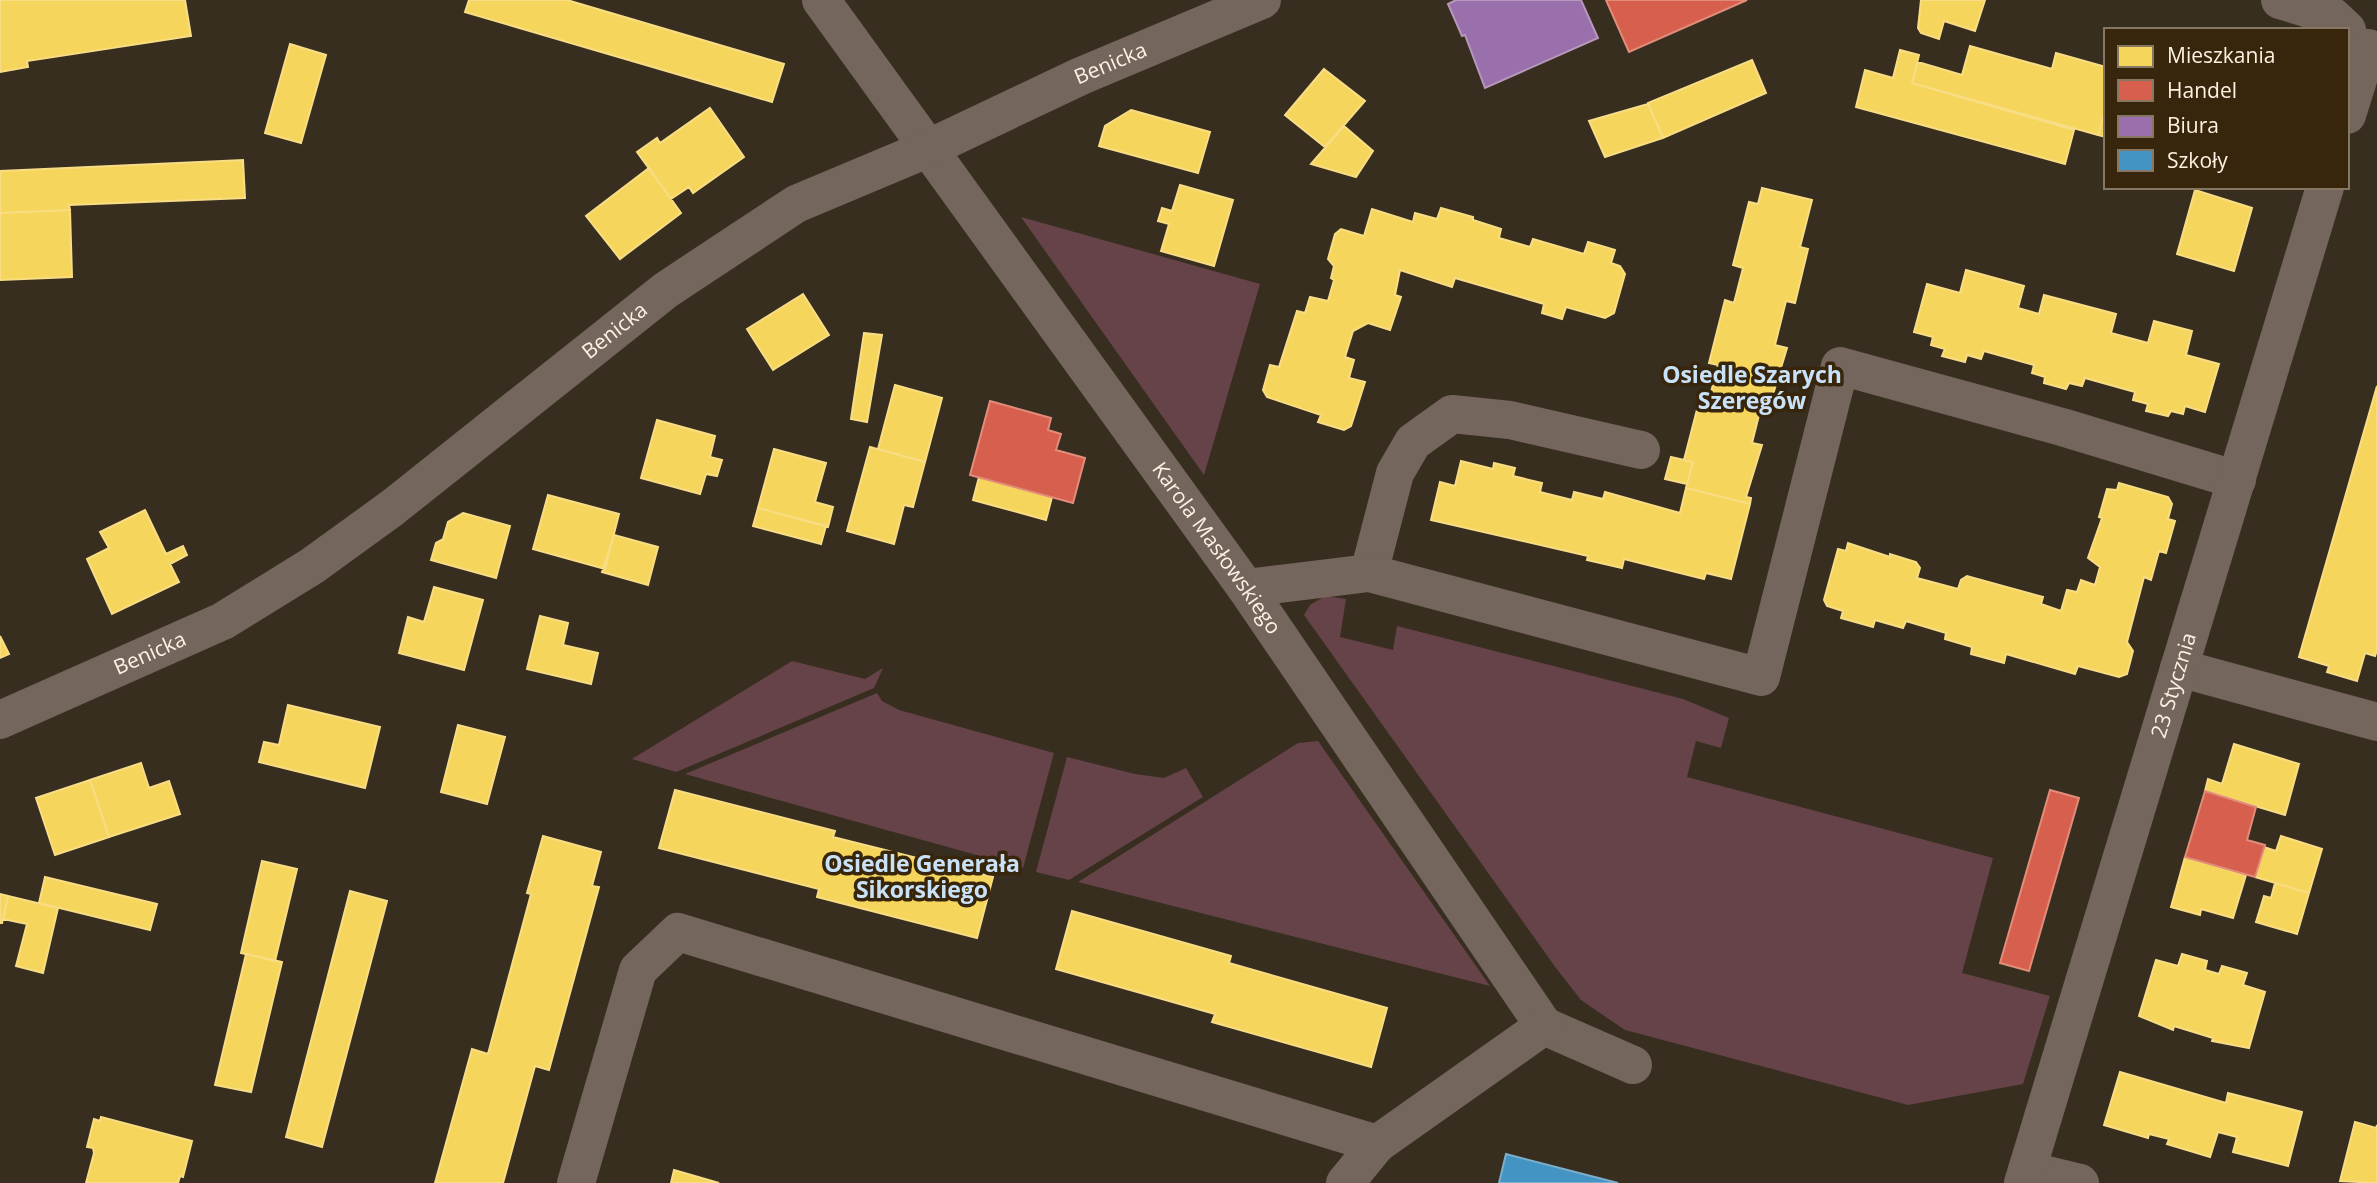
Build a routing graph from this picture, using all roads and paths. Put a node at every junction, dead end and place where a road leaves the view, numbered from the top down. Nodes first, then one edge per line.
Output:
1 (821, 0) edge
2 (1262, 0) edge
3 (2280, 0) edge
4 (2346, 28) edge
5 (2360, 40) edge
6 (2349, 103) edge
7 (928, 149) junction
8 (2324, 189) edge
9 (1641, 450) dead end
10 (2236, 480) junction
11 (1369, 573) junction
12 (1246, 588) junction
13 (2179, 668) junction
14 (0, 720) edge
15 (2377, 722) edge
16 (1544, 1026) junction
17 (1633, 1065) dead end
18 (1377, 1143) junction
19 (2025, 1176) edge
20 (576, 1183) edge
21 (1345, 1183) edge
22 (2080, 1183) edge

1 - 7 street, Karola Masłowskiego
2 - 7 street, Benicka
3 - 4 street
5 - 6 street
7 - 12 street, Karola Masłowskiego
7 - 14 street, Benicka
8 - 10 street, 23 Stycznia
9 - 11 street
10 - 11 street
10 - 13 street, 23 Stycznia
11 - 12 street
12 - 16 street, Karola Masłowskiego
13 - 15 street
13 - 19 street, 23 Stycznia
16 - 17 street
16 - 18 street
18 - 20 street
18 - 21 street
19 - 22 street

